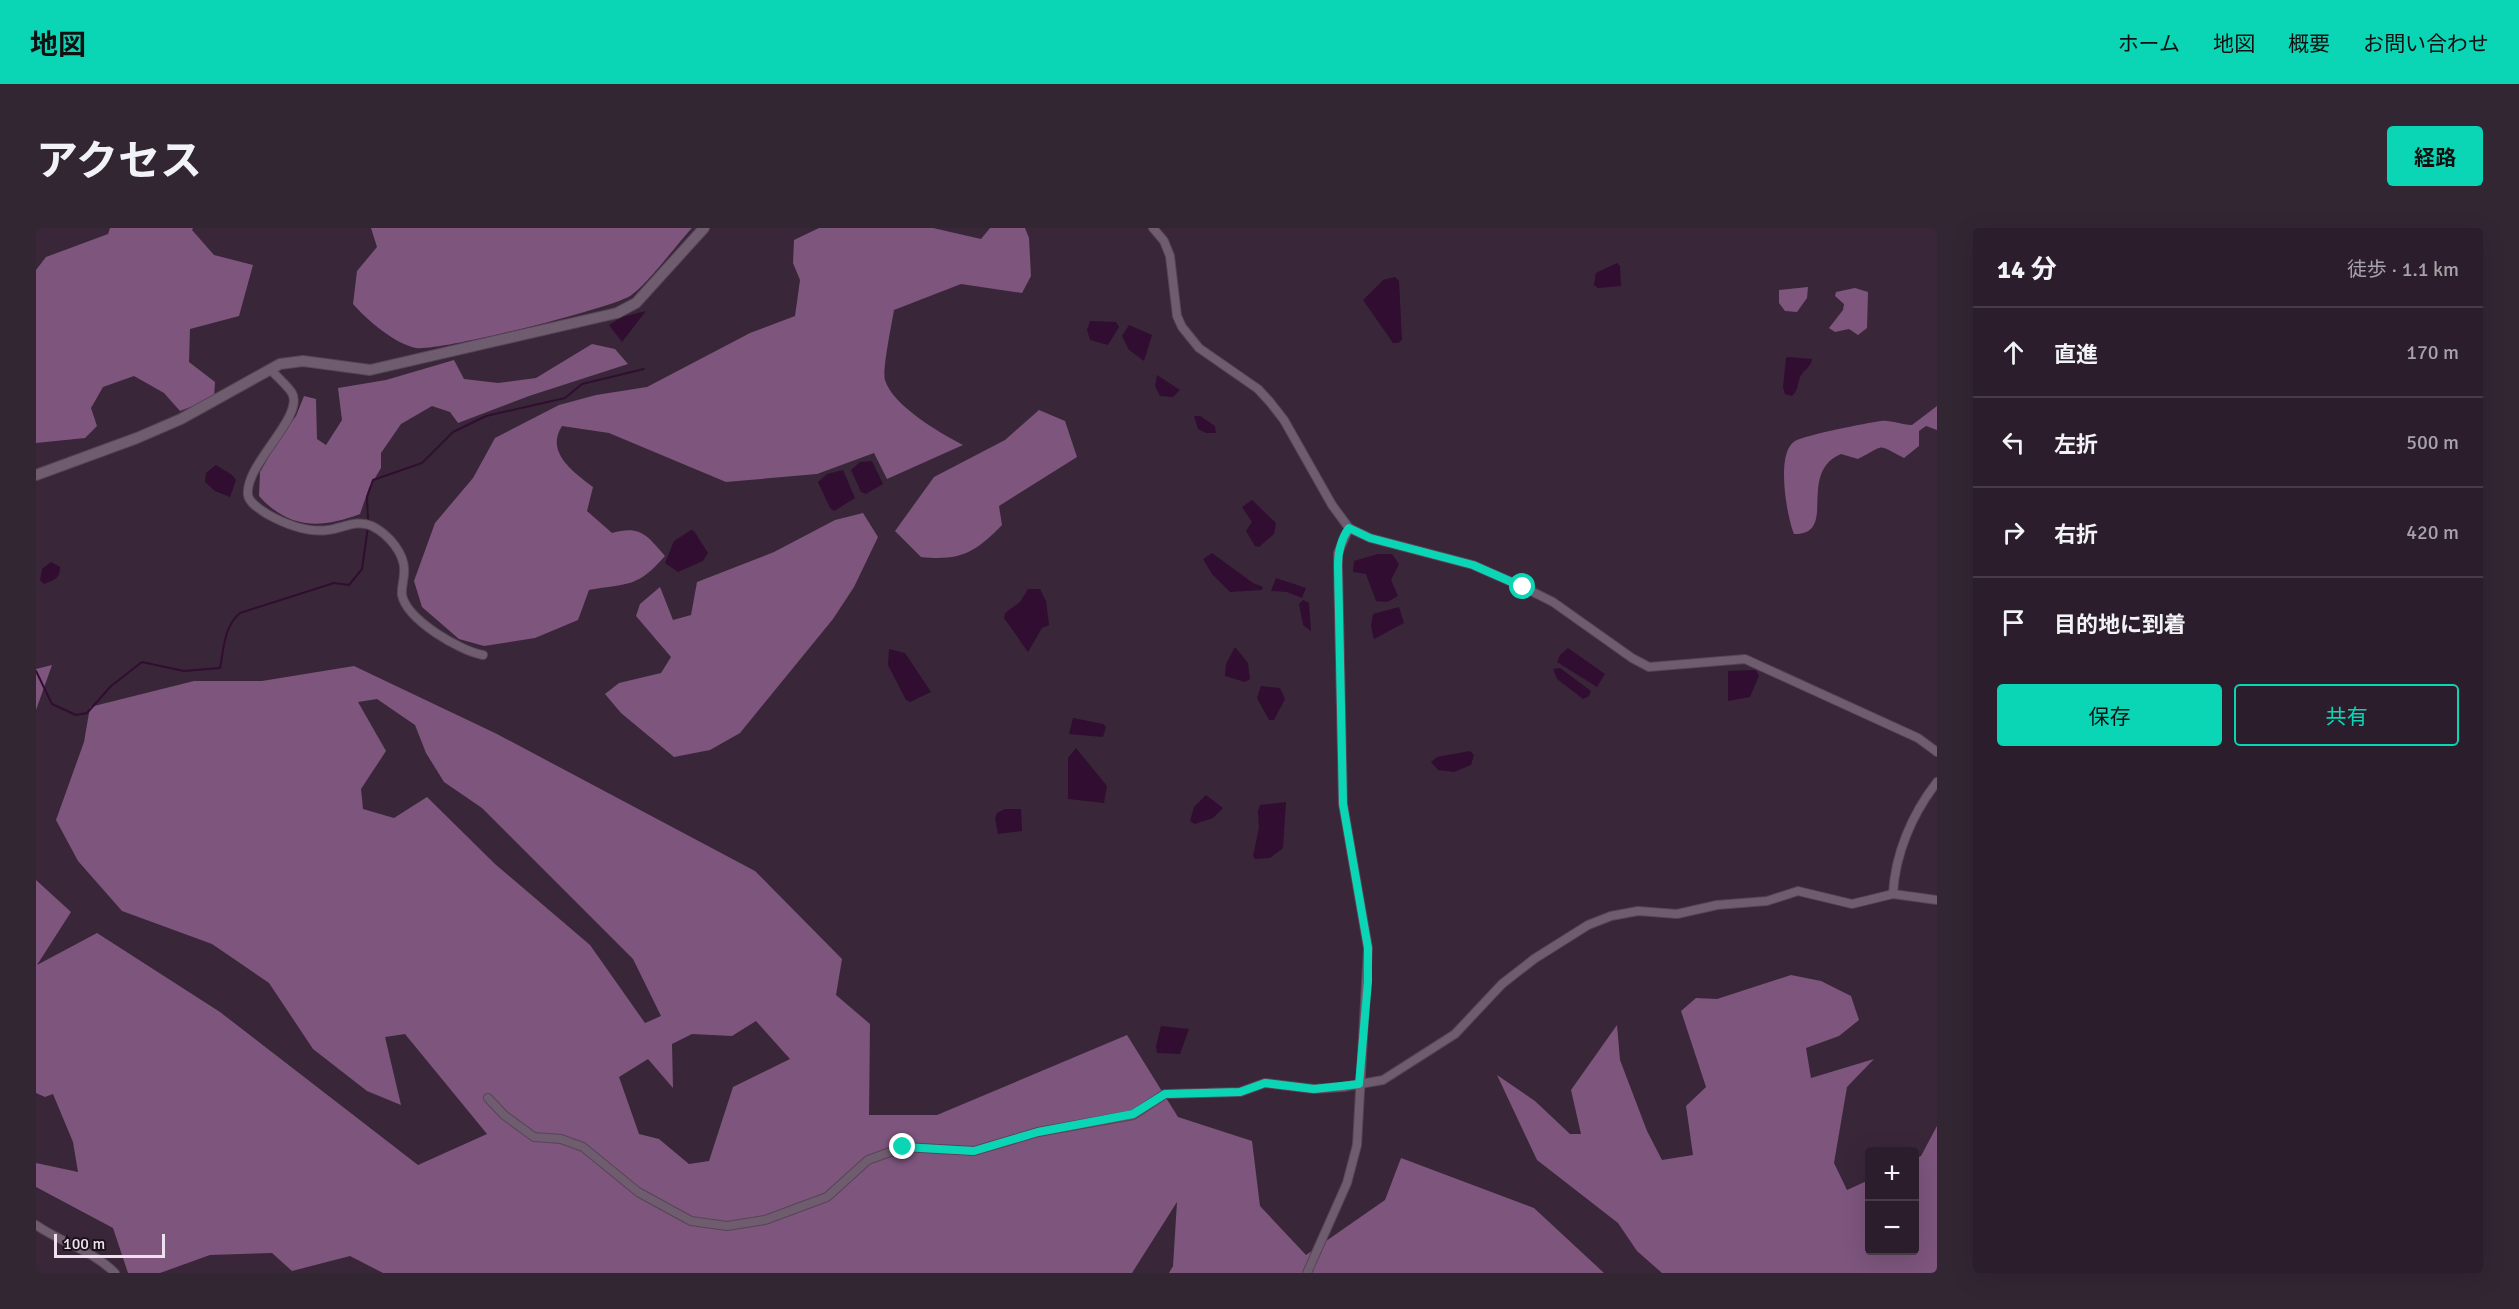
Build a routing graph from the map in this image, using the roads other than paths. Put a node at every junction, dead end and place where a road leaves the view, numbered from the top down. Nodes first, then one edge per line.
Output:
1 (704, 228) edge
2 (1153, 228) edge
3 (270, 369) junction
4 (36, 475) edge
5 (1349, 528) junction
6 (483, 655) dead end
7 (1937, 752) edge
8 (1937, 782) edge
9 (1893, 894) junction
10 (1937, 900) edge
11 (1359, 1084) junction
12 (488, 1098) dead end
13 (36, 1225) edge
14 (115, 1273) edge
15 (1307, 1273) edge

1 - 3 street
2 - 5 street
3 - 4 street
3 - 6 street
5 - 7 street
5 - 11 street
8 - 9 street
9 - 10 street
9 - 11 street
11 - 12 street
11 - 15 street
13 - 14 street

